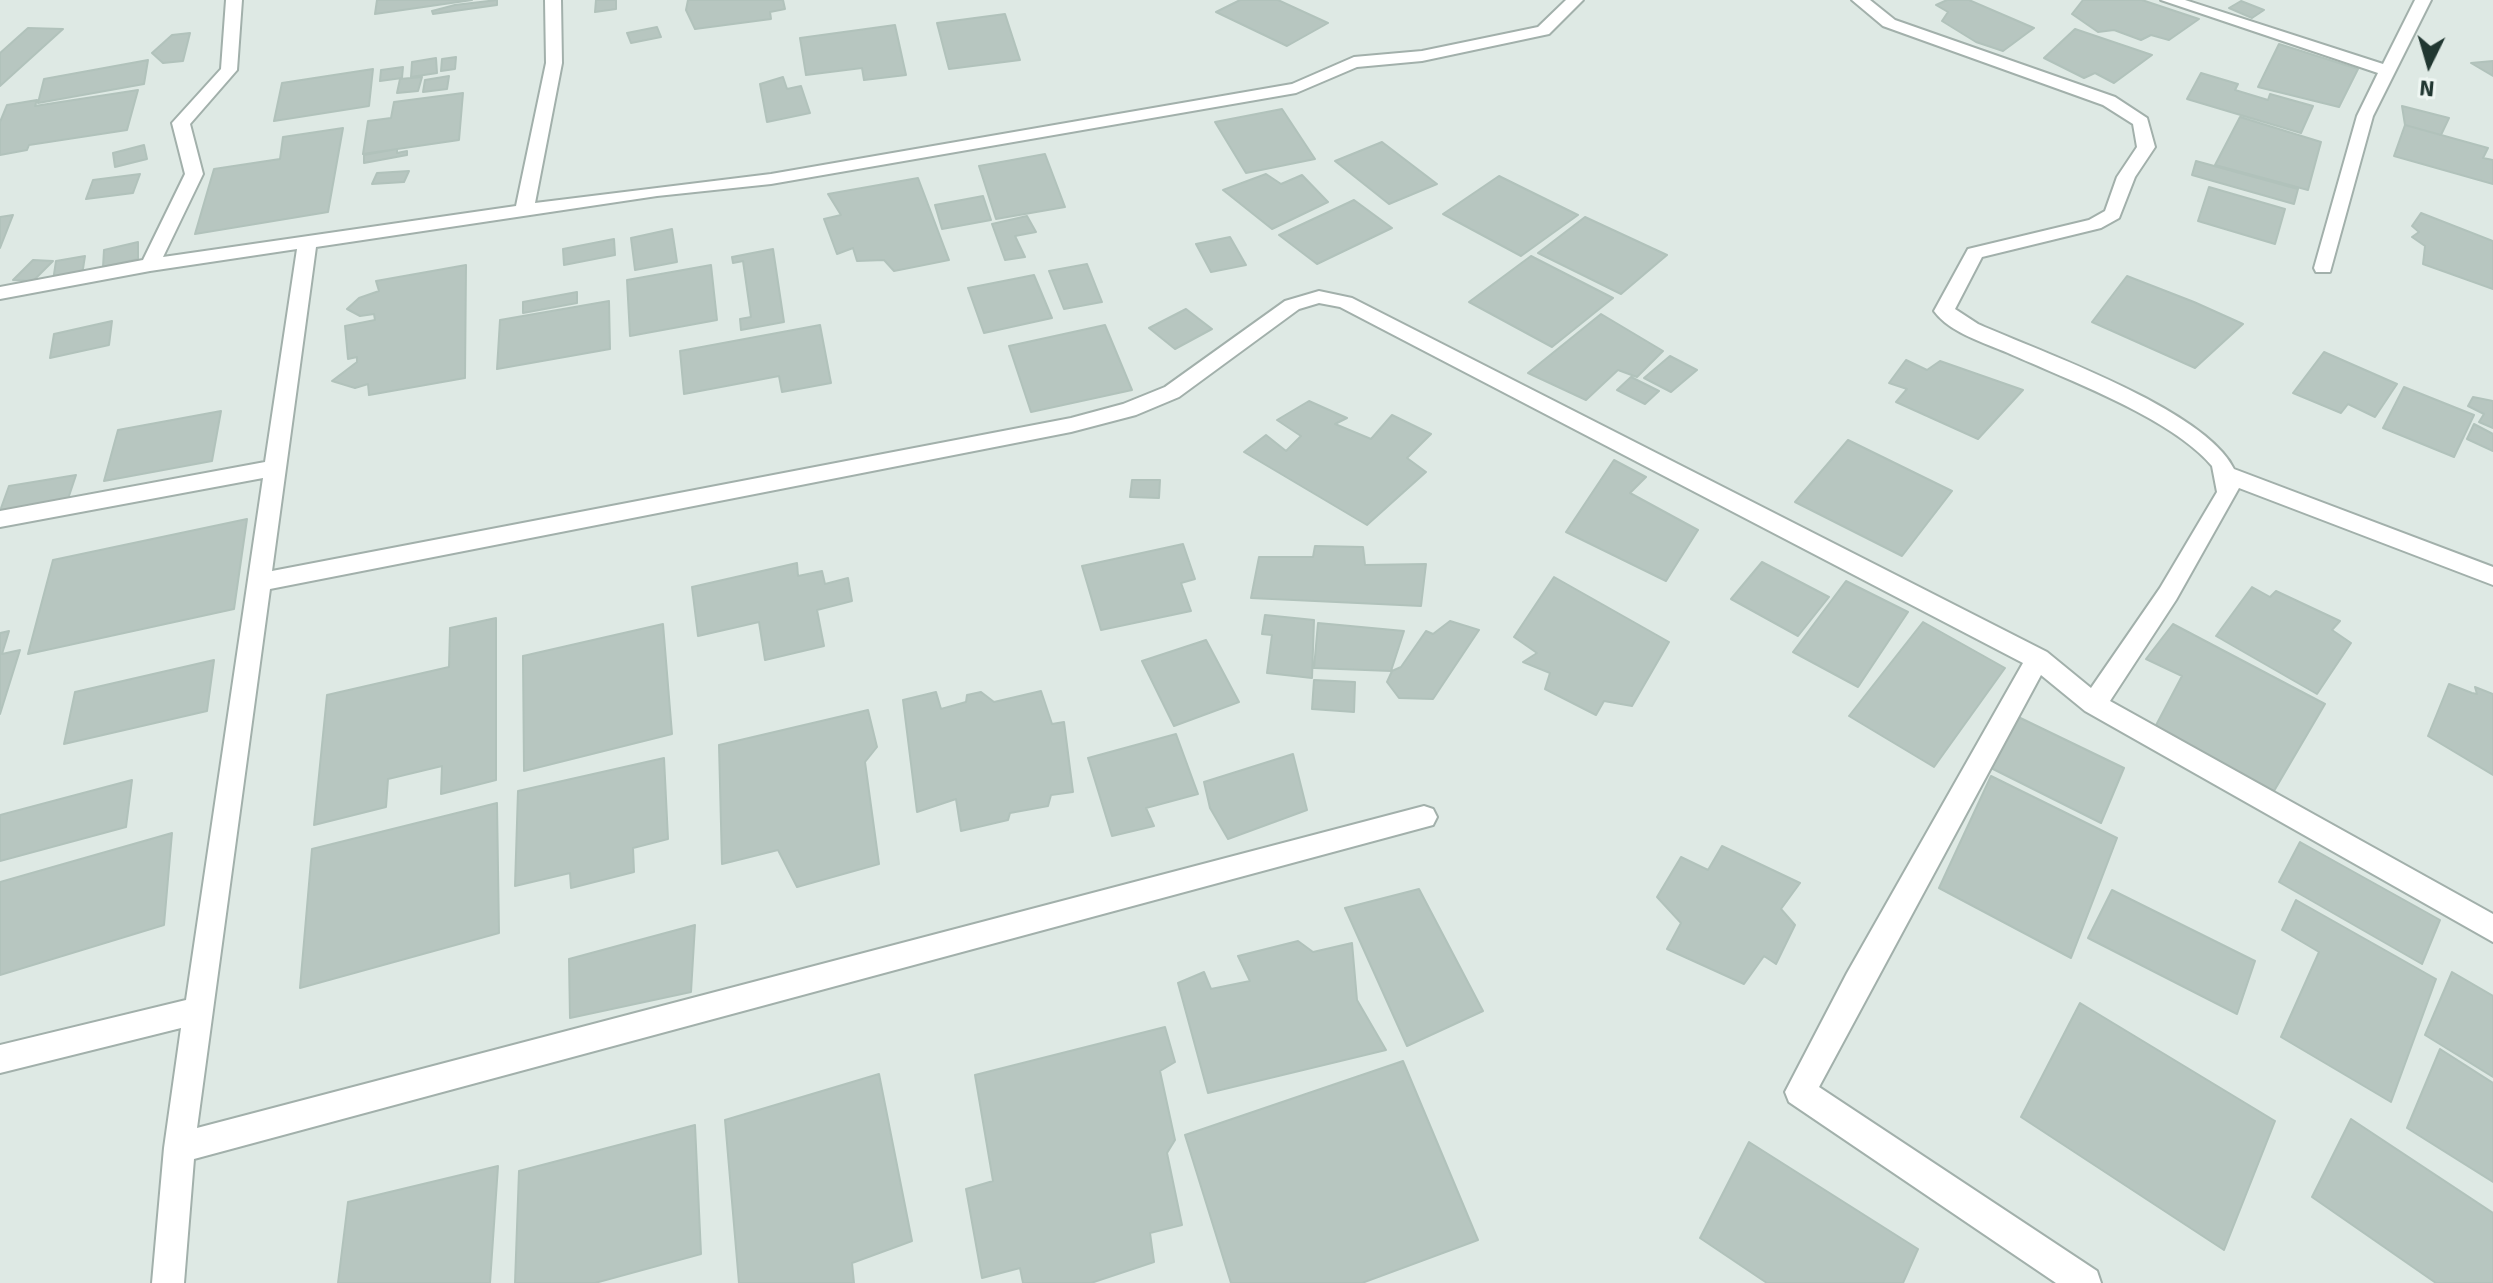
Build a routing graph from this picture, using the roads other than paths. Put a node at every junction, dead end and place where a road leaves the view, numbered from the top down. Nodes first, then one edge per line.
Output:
1 (234, 0) edge
2 (553, 0) edge
3 (1575, 0) edge
4 (1860, 0) edge
5 (2169, 0) edge
6 (2423, 0) edge
7 (2386, 70) junction
8 (524, 211) junction
9 (307, 243) junction
10 (150, 265) junction
11 (2323, 268) dead end
12 (0, 293) edge
13 (278, 467) junction
14 (2227, 475) junction
15 (0, 519) edge
16 (2493, 576) edge
17 (262, 582) junction
18 (2038, 659) junction
19 (2094, 704) junction
20 (1424, 817) dead end
21 (2493, 929) edge
22 (200, 1010) junction
23 (0, 1059) edge
24 (179, 1148) junction
25 (168, 1283) edge
26 (2085, 1283) edge

1 - 10 street
2 - 8 street
3 - 8 street
4 - 14 street
5 - 7 street
6 - 7 street
7 - 11 street
8 - 9 street
9 - 10 street
9 - 13 street
10 - 12 street
13 - 15 street
13 - 17 street
14 - 16 street
14 - 19 street
17 - 18 street
17 - 22 street
18 - 19 street
18 - 26 street
19 - 21 street
20 - 24 street
22 - 23 street
22 - 24 street
24 - 25 street

